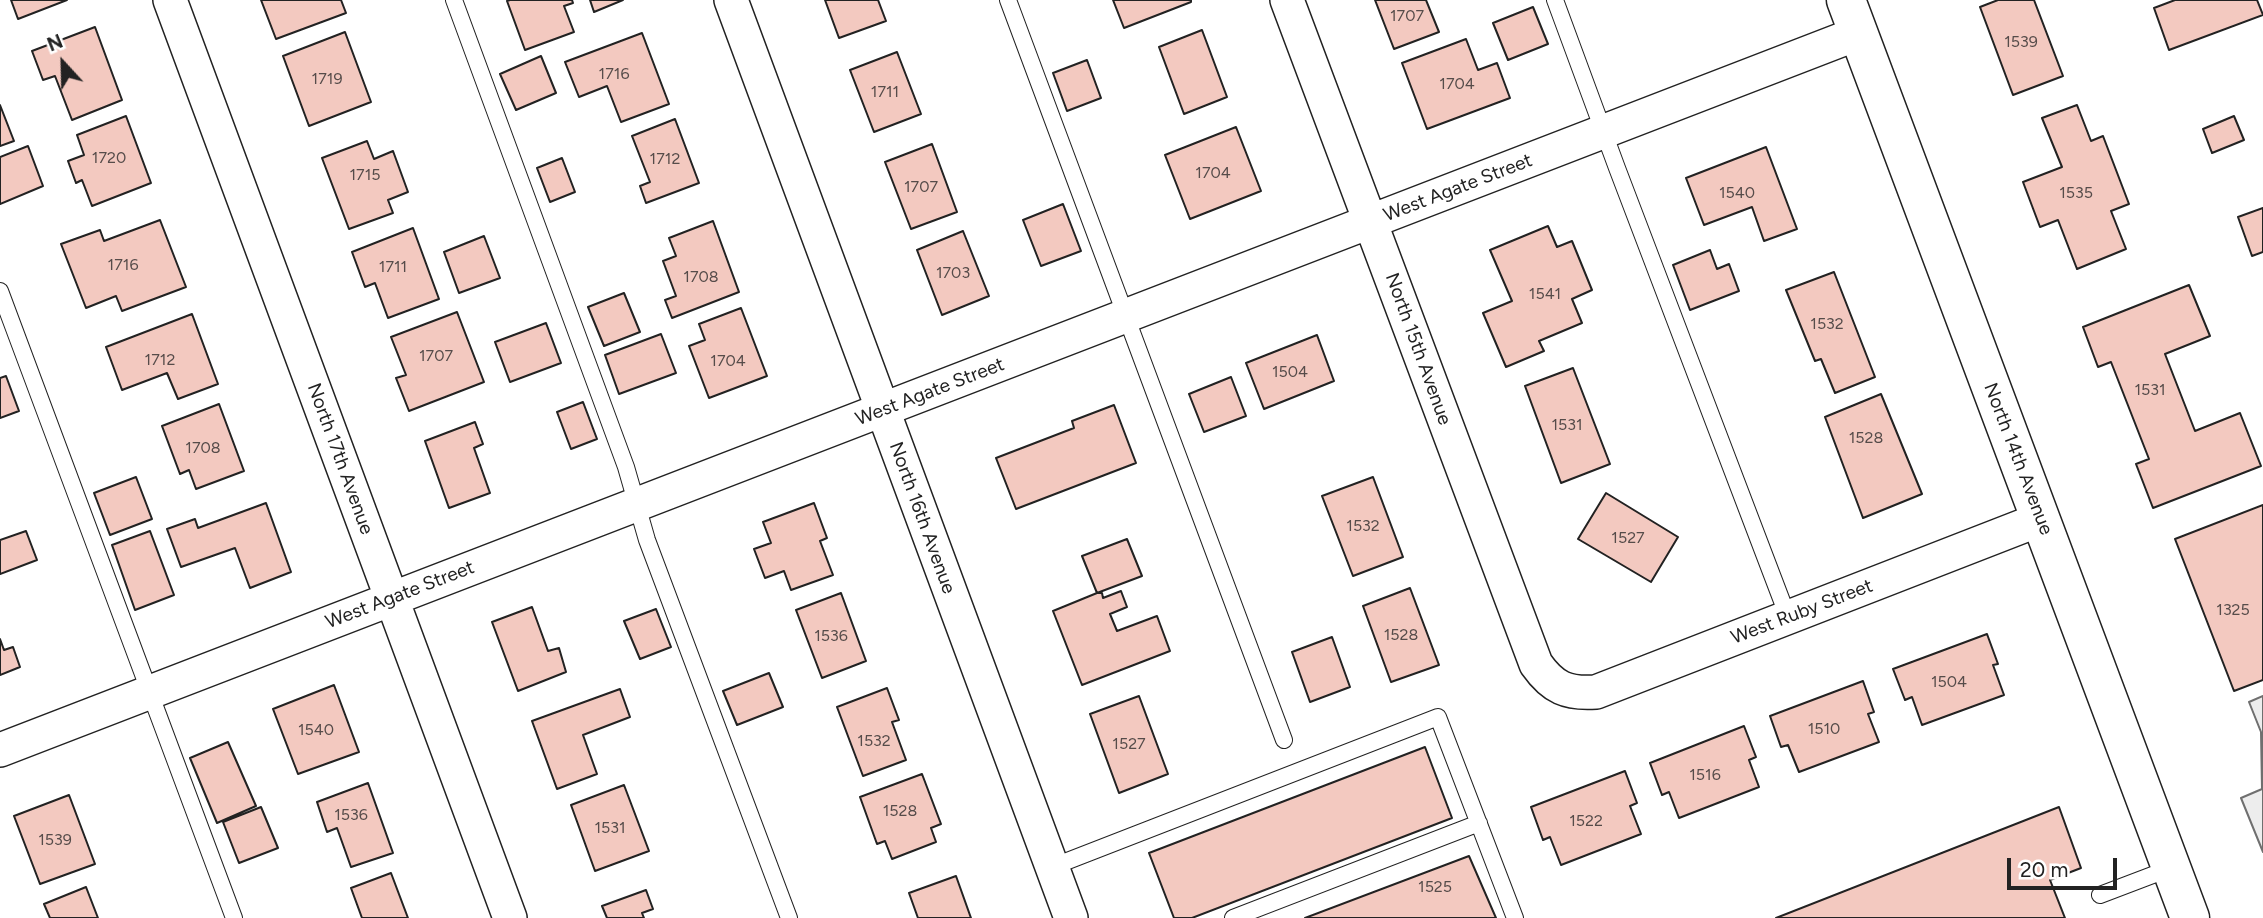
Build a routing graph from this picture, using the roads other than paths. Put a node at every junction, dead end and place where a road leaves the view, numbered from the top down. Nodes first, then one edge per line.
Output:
1 (170, 0) edge
2 (454, 0) edge
3 (730, 0) edge
4 (1007, 0) edge
5 (1287, 0) edge
6 (1555, 0) edge
7 (1853, 17) edge
8 (1604, 132) junction
9 (1370, 222) junction
10 (0, 290) edge
11 (1125, 316) junction
12 (883, 410) junction
13 (637, 505) junction
14 (2041, 519) junction
15 (392, 599) junction
16 (1788, 617) junction
17 (1561, 688) joint
18 (150, 692) junction
19 (1284, 740) dead end
20 (0, 750) edge
21 (1479, 823) junction
22 (1052, 867) junction
23 (2171, 867) junction
24 (2100, 895) dead end
25 (234, 918) edge
26 (510, 918) edge
27 (789, 918) edge
28 (1071, 918) edge
29 (1233, 918) edge
30 (1516, 918) edge
31 (2190, 918) edge

1 - 15 street, North 17th Avenue
2 - 13 lane
3 - 12 street, North 16th Avenue
4 - 11 lane
5 - 9 street, North 15th Avenue
6 - 8 lane
7 - 8 street, West Agate Street
7 - 14 street, North 14th Avenue
8 - 9 street, West Agate Street
8 - 16 lane
9 - 11 street, West Agate Street
9 - 17 street, North 15th Avenue
10 - 18 lane
11 - 12 street, West Agate Street
11 - 19 lane
12 - 13 street, West Agate Street
12 - 22 street, North 16th Avenue
13 - 15 street, West Agate Street
13 - 27 lane
14 - 16 street, West Ruby Street
14 - 23 street, North 14th Avenue
15 - 18 street, West Agate Street
15 - 26 street, North 17th Avenue
16 - 17 street, West Ruby Street
18 - 20 street, West Agate Street
18 - 25 lane
21 - 22 lane
21 - 29 lane
21 - 30 lane
22 - 28 street, North 16th Avenue
23 - 24 lane
23 - 31 street, North 14th Avenue

